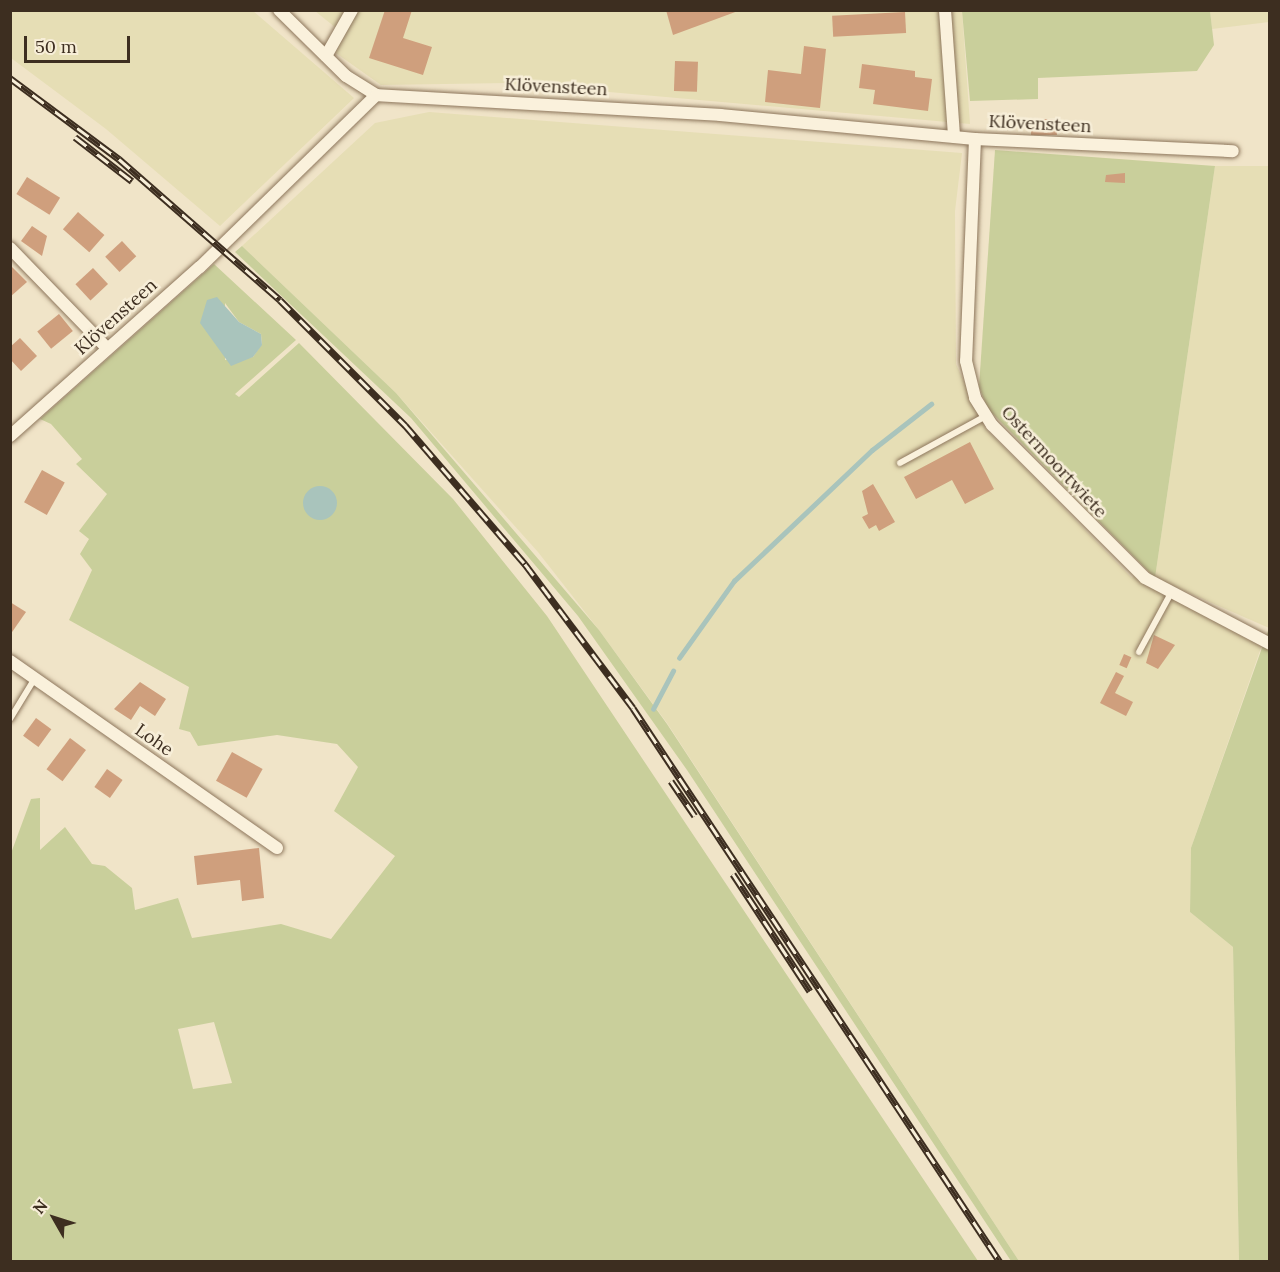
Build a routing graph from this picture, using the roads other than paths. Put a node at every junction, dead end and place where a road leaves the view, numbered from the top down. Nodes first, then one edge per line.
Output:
1 (279, 10) edge
2 (352, 10) edge
3 (945, 10) edge
4 (326, 56) junction
5 (376, 94) junction
6 (954, 137) junction
7 (975, 139) junction
8 (1233, 151) dead end
9 (10, 248) edge
10 (107, 348) junction
11 (987, 416) junction
12 (10, 436) edge
13 (900, 463) dead end
14 (1170, 595) junction
15 (1269, 644) edge
16 (1138, 652) dead end
17 (10, 661) edge
18 (35, 678) junction
19 (10, 718) edge
20 (278, 848) dead end

1 - 4 street
2 - 4 street
3 - 6 street
4 - 5 street
5 - 6 street, Klövensteen
5 - 10 street, Klövensteen
6 - 7 street, Klövensteen
7 - 8 street, Klövensteen
7 - 11 street, Ostermoortwiete
9 - 10 street
10 - 12 street, Klövensteen
11 - 13 lane
11 - 14 street, Ostermoortwiete
14 - 15 street, Ostermoortwiete
14 - 16 lane
17 - 18 street, Lohe
18 - 19 lane
18 - 20 street, Lohe

